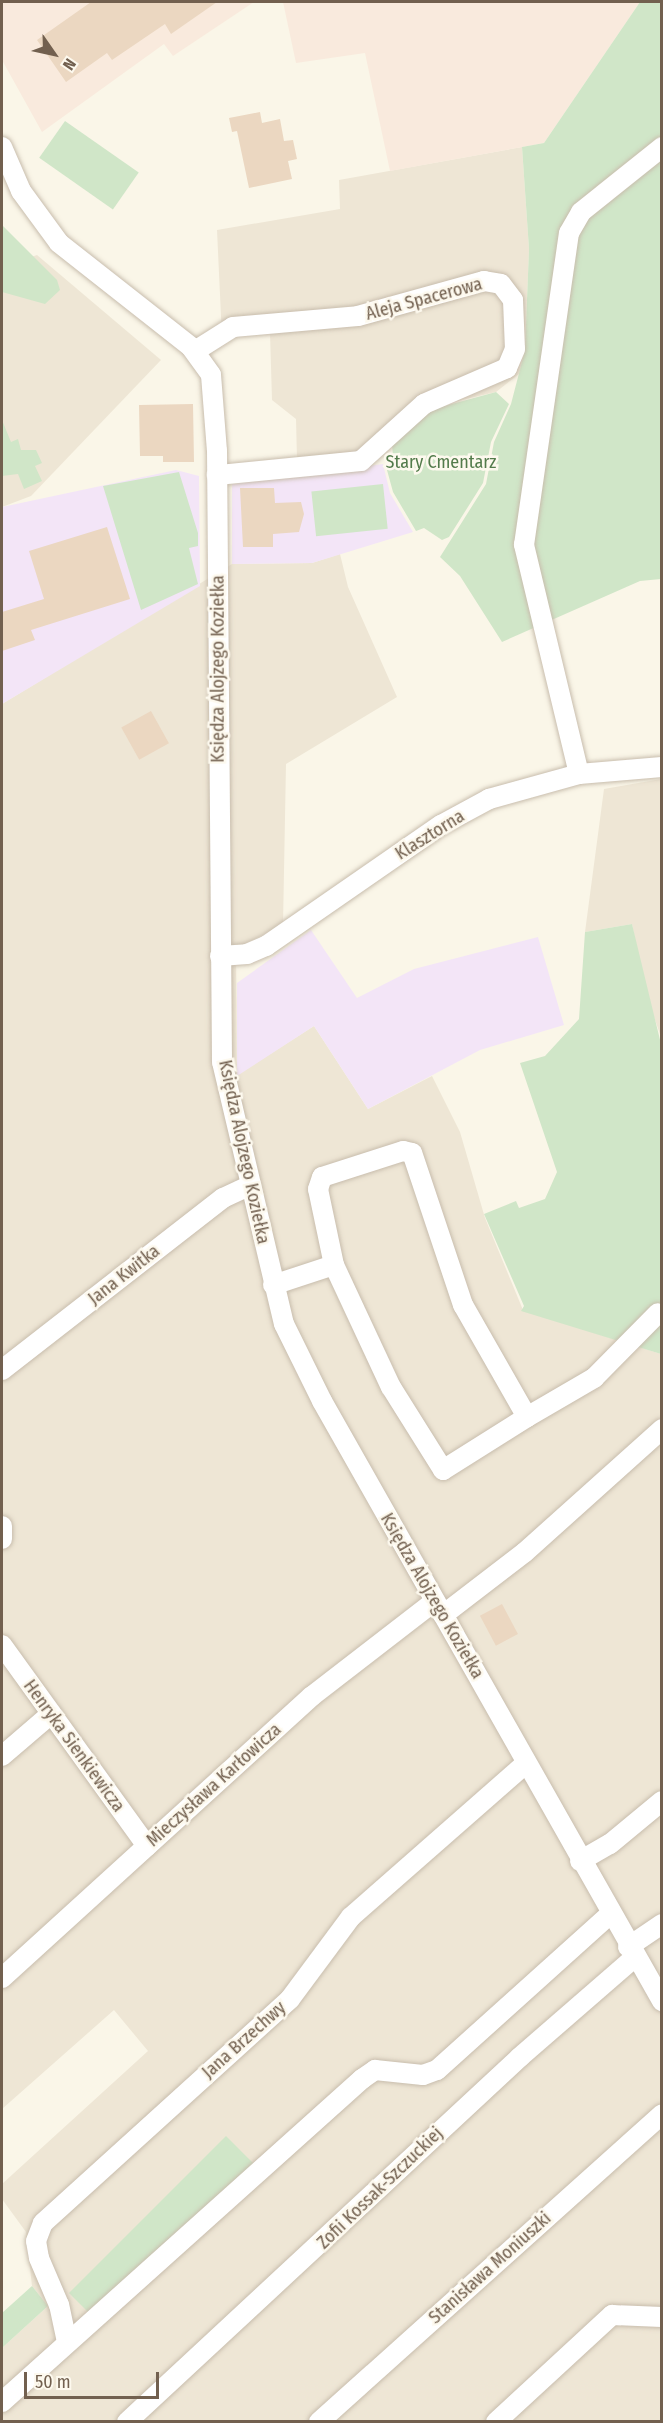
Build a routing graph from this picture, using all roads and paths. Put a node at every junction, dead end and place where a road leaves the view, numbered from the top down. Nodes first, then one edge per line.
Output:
1 (2, 147) edge
2 (662, 147) edge
3 (195, 351) junction
4 (217, 475) junction
5 (662, 767) edge
6 (579, 774) junction
7 (220, 956) junction
8 (249, 1186) junction
9 (334, 1265) junction
10 (273, 1285) junction
11 (658, 1313) dead end
12 (2, 1371) edge
13 (527, 1417) junction
14 (662, 1429) edge
15 (2, 1526) edge
16 (2, 1539) edge
17 (439, 1608) junction
18 (2, 1646) edge
19 (51, 1714) junction
20 (2, 1756) edge
21 (526, 1763) junction
22 (662, 1801) edge
23 (147, 1846) junction
24 (580, 1861) junction
25 (610, 1914) junction
26 (662, 1924) edge
27 (632, 1952) junction
28 (2, 1978) edge
29 (662, 2001) edge
30 (662, 2114) edge
31 (662, 2317) edge
32 (67, 2342) junction
33 (2, 2402) edge
34 (127, 2421) edge
35 (319, 2421) edge
36 (496, 2421) edge

1 - 3 street, Księdza Alojzego Koziełka
2 - 6 street
3 - 4 street, Księdza Alojzego Koziełka
3 - 4 street, Aleja Spacerowa
4 - 7 street, Księdza Alojzego Koziełka
5 - 6 street, Klasztorna
6 - 7 street, Klasztorna
7 - 8 street, Księdza Alojzego Koziełka
8 - 10 street, Księdza Alojzego Koziełka
8 - 12 street, Jana Kwitka
9 - 10 street
9 - 13 street
9 - 13 street
10 - 17 street, Księdza Alojzego Koziełka
11 - 13 street
14 - 17 street, Mieczysława Karłowicza
15 - 16 street
17 - 21 street, Księdza Alojzego Koziełka
17 - 23 street, Mieczysława Karłowicza
18 - 19 street, Henryka Sienkiewicza
19 - 20 street
19 - 23 street, Henryka Sienkiewicza
21 - 24 street, Księdza Alojzego Koziełka
21 - 32 street, Jana Brzechwy
22 - 24 street
23 - 28 street, Mieczysława Karłowicza
24 - 25 street, Księdza Alojzego Koziełka
25 - 27 street, Księdza Alojzego Koziełka
25 - 32 street
26 - 27 street, Zofii Kossak-Szczuckiej
27 - 29 street, Księdza Alojzego Koziełka
27 - 34 street, Zofii Kossak-Szczuckiej
30 - 35 street, Stanisława Moniuszki
31 - 36 street
32 - 33 street

